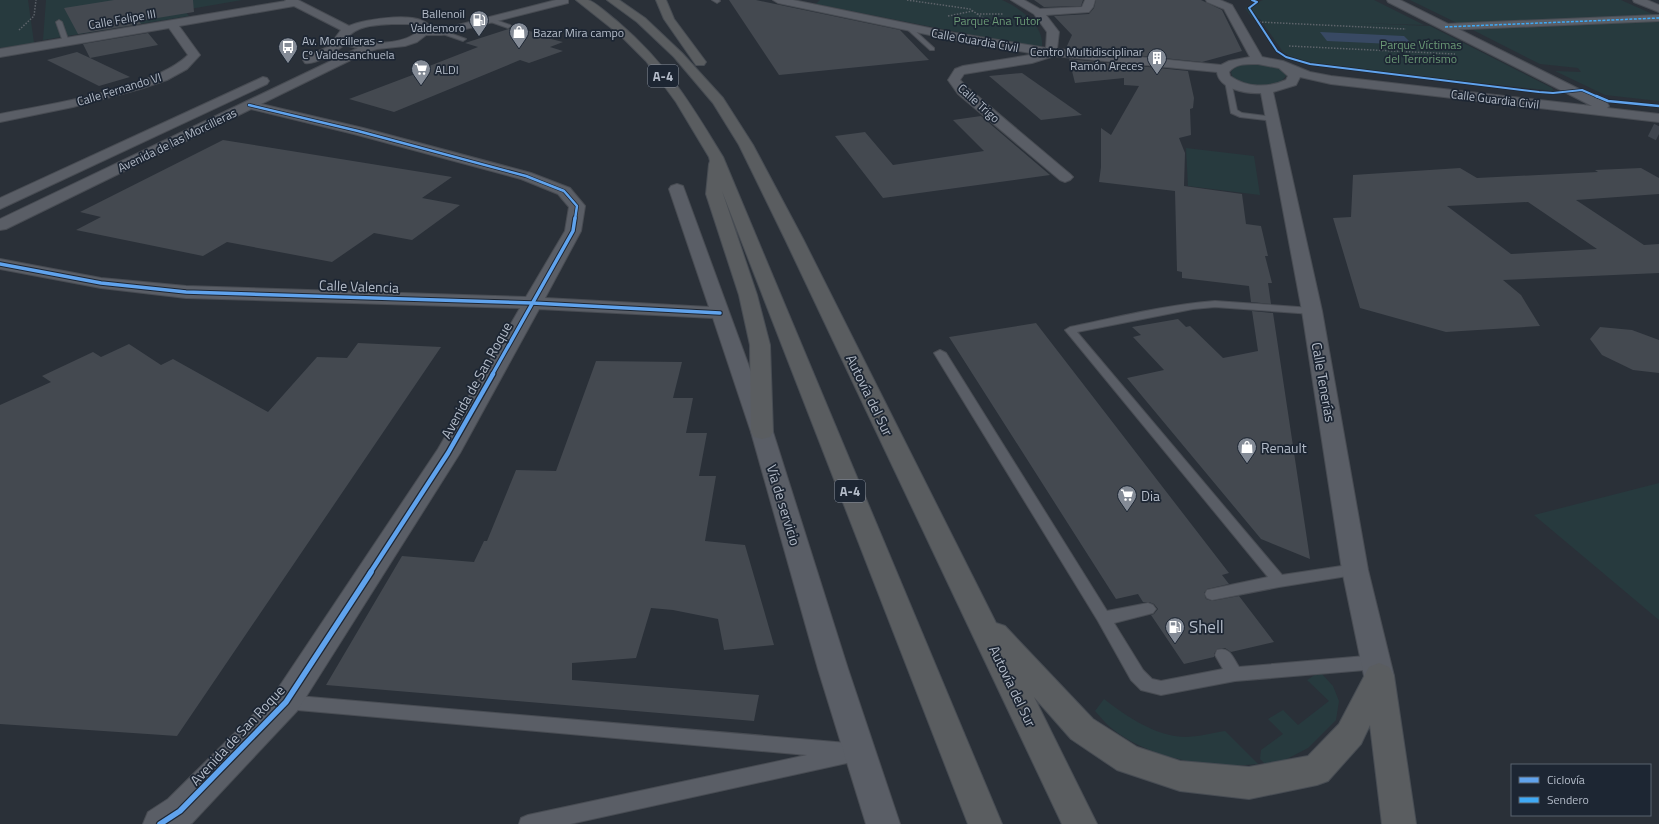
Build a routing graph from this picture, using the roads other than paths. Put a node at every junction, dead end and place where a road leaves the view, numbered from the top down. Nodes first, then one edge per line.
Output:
1 (581, 0) edge
2 (661, 0) edge
3 (778, 0) edge
4 (1016, 0) edge
5 (1090, 0) edge
6 (1211, 0) edge
7 (1216, 0) edge
8 (1392, 0) edge
9 (1638, 0) edge
10 (292, 1) edge
11 (564, 1) edge
12 (616, 2) edge
13 (806, 2) edge
14 (1233, 4) edge
15 (1659, 8) edge
16 (1038, 12) junction
17 (353, 18) dead end
18 (1659, 18) edge
19 (490, 20) junction
20 (60, 22) dead end
21 (171, 23) junction
22 (365, 25) junction
23 (508, 26) dead end
24 (1445, 27) junction
25 (909, 28) junction
26 (425, 32) junction
27 (442, 32) junction
28 (346, 36) junction
29 (463, 39) dead end
30 (66, 42) junction
31 (376, 46) junction
32 (932, 49) dead end
33 (0, 53) edge
34 (1051, 53) junction
35 (1258, 60) junction
36 (298, 65) dead end
37 (1290, 69) junction
38 (277, 75) dead end
39 (1226, 75) junction
40 (1331, 80) junction
41 (1285, 86) junction
42 (1266, 89) junction
43 (1414, 90) junction
44 (718, 101) junction
45 (249, 105) junction
46 (1616, 113) junction
47 (0, 118) edge
48 (1659, 118) tunnel mouth
49 (1271, 119) junction
50 (1651, 130) tunnel mouth
51 (716, 157) junction
52 (1065, 178) dead end
53 (677, 189) dead end
54 (0, 204) edge
55 (0, 225) edge
56 (0, 264) edge
57 (532, 303) junction
58 (1312, 311) junction
59 (720, 313) junction
60 (940, 353) dead end
61 (762, 432) junction
62 (1355, 570) junction
63 (1279, 581) junction
64 (1212, 594) dead end
65 (1148, 610) dead end
66 (979, 617) junction
67 (1103, 617) junction
68 (1222, 655) dead end
69 (1378, 669) junction
70 (1235, 674) junction
71 (286, 702) junction
72 (860, 753) junction
73 (160, 824) edge
74 (528, 824) edge
75 (883, 824) edge
76 (985, 824) edge
77 (1080, 824) edge
78 (1400, 824) edge

1 - 51 highway, A-4
2 - 44 highway
3 - 13 street, Calle Guardia Civil
4 - 16 street
5 - 16 street
6 - 14 street
7 - 14 street
8 - 24 street
9 - 15 street
10 - 21 street, Calle Felipe III
10 - 28 street
11 - 19 street
12 - 44 highway, Autovía del Sur / A-4
13 - 25 street, Calle Guardia Civil
14 - 35 street
16 - 34 street
17 - 22 street
18 - 24 street
19 - 23 lane
19 - 27 street
20 - 30 lane
21 - 30 street, Calle Felipe III
21 - 47 street, Calle Fernando VI
22 - 26 street
22 - 28 street
24 - 46 street
25 - 32 lane
25 - 34 street, Calle Guardia Civil
26 - 27 street
26 - 31 street
27 - 29 lane
28 - 31 street
28 - 36 street
30 - 33 street, Calle Felipe III
31 - 45 street, Avenida de las Morcilleras
34 - 39 street, Calle Guardia Civil
34 - 52 street, Calle Trigo
35 - 37 street, Calle Guardia Civil
35 - 39 street, Calle Guardia Civil
37 - 40 street, Calle Guardia Civil
37 - 41 street
38 - 54 street, Avenida de las Morcilleras
39 - 42 street, Calle Guardia Civil
39 - 49 lane
40 - 41 street, Calle Guardia Civil
40 - 43 street, Calle Guardia Civil
41 - 42 street, Calle Guardia Civil
42 - 49 street, Calle Tenerías
43 - 46 street, Calle Guardia Civil
43 - 50 street
44 - 66 highway, Autovía del Sur / A-4
45 - 55 street, Avenida de las Morcilleras
45 - 57 street, Avenida de San Roque
46 - 48 street, Calle Guardia Civil
49 - 58 street, Calle Tenerías
51 - 61 highway
51 - 76 highway, A-4
53 - 59 street, Vía de servicio
56 - 57 street, Calle Valencia
57 - 59 street, Calle Valencia
57 - 71 street, Avenida de San Roque
58 - 62 street, Calle Tenerías
58 - 63 lane
59 - 61 street, Vía de servicio
60 - 67 lane
61 - 72 street, Vía de servicio
62 - 63 lane
62 - 69 street, Calle Tenerías
63 - 64 lane
65 - 67 lane
66 - 69 highway
66 - 77 highway, Autovía del Sur / A-4
67 - 70 lane
68 - 70 lane
69 - 70 lane
69 - 78 highway
71 - 72 lane
71 - 73 street, Avenida de San Roque
72 - 74 lane
72 - 75 street, Vía de servicio

